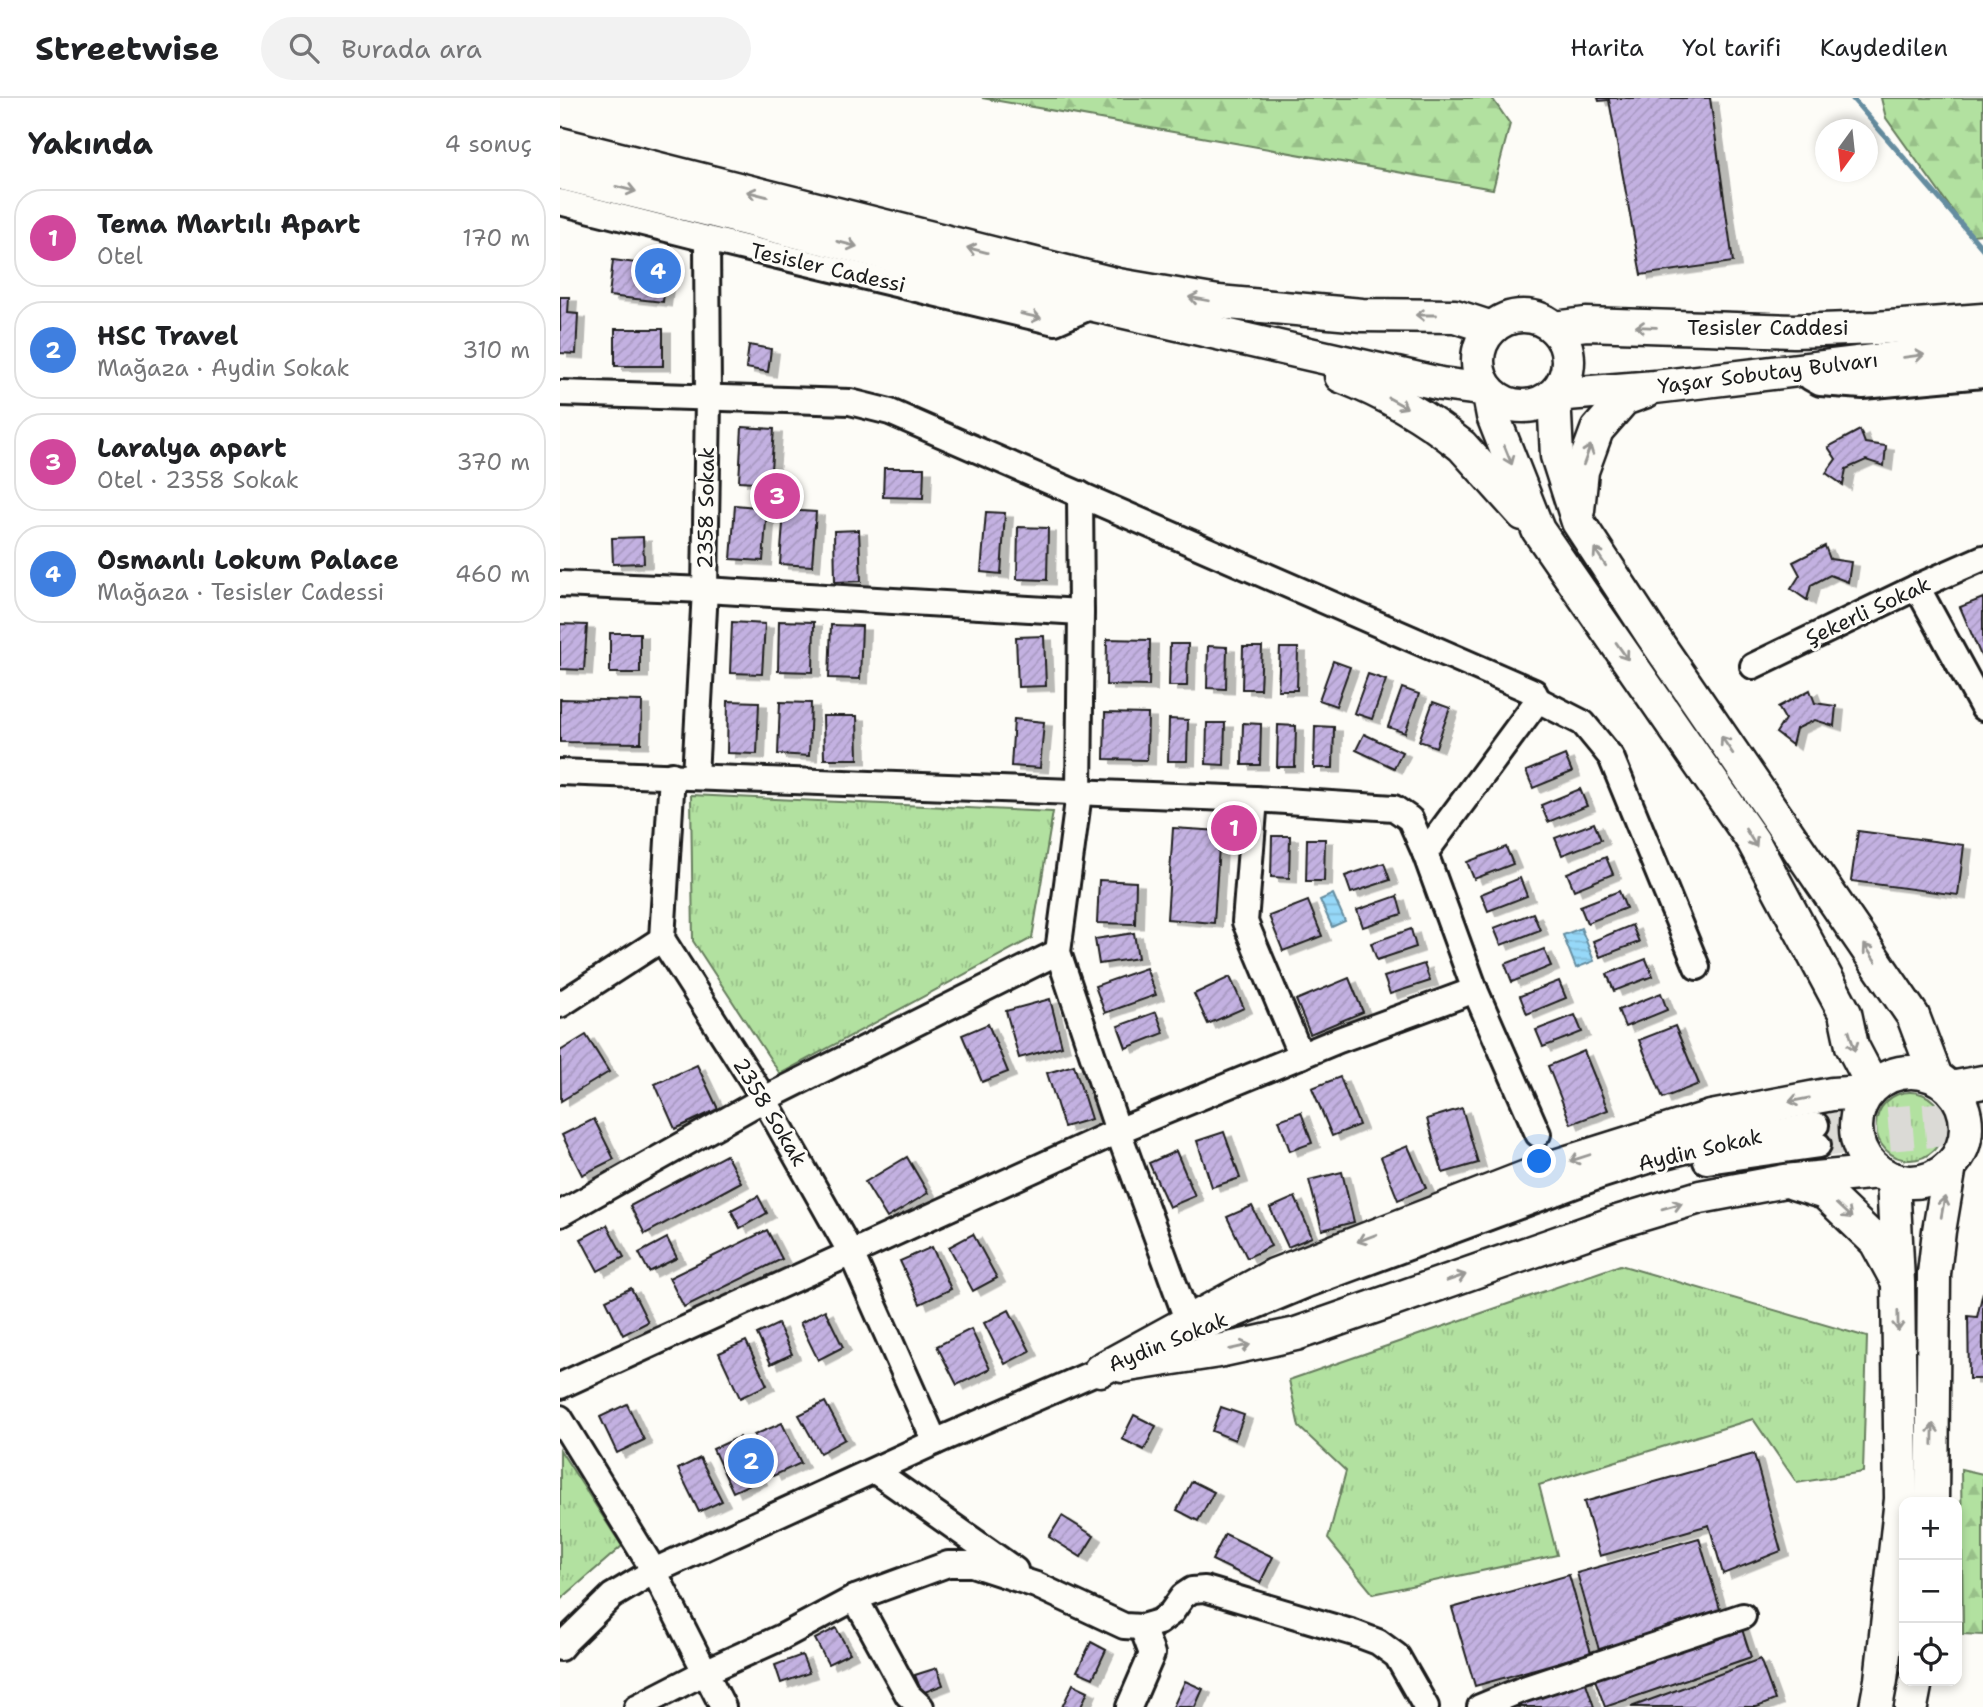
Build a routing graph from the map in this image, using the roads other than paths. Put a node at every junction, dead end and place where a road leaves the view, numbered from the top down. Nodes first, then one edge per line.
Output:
1 (560, 144) edge
2 (560, 173) edge
3 (560, 202) edge
4 (707, 239) junction
5 (1094, 305) junction
6 (1983, 320) edge
7 (1492, 328) junction
8 (1554, 328) junction
9 (1221, 335) junction
10 (1983, 348) edge
11 (1805, 368) junction
12 (1983, 375) edge
13 (1655, 387) junction
14 (1488, 390) junction
15 (560, 393) edge
16 (1553, 395) junction
17 (708, 398) junction
18 (1080, 494) junction
19 (1577, 522) junction
20 (1538, 530) junction
21 (1983, 558) edge
22 (560, 584) edge
23 (1917, 587) junction
24 (705, 590) junction
25 (1081, 612) junction
26 (1753, 666) dead end
27 (1538, 700) junction
28 (1983, 708) edge
29 (560, 772) edge
30 (684, 776) junction
31 (1079, 793) junction
32 (1255, 799) junction
33 (1425, 853) junction
34 (662, 939) junction
35 (1058, 952) junction
36 (1697, 967) dead end
37 (1475, 990) junction
38 (560, 1005) edge
39 (1301, 1056) junction
40 (1983, 1082) edge
41 (1944, 1083) junction
42 (1870, 1089) junction
43 (764, 1099) junction
44 (1118, 1131) junction
45 (1538, 1134) dead end
46 (1817, 1135) tunnel mouth
47 (1962, 1163) edge
48 (1886, 1176) junction
49 (1785, 1181) junction
50 (560, 1214) edge
51 (851, 1253) junction
52 (1898, 1282) junction
53 (1188, 1322) junction
54 (1100, 1370) junction
55 (560, 1385) edge
56 (560, 1418) edge
57 (935, 1442) junction
58 (875, 1471) junction
59 (1932, 1497) edge
60 (654, 1571) junction
61 (1036, 1585) junction
62 (855, 1598) junction
63 (1743, 1616) dead end
64 (1142, 1627) junction
65 (560, 1648) edge
66 (705, 1672) junction
67 (1915, 1686) edge
68 (636, 1707) edge
69 (723, 1707) edge
70 (921, 1707) edge
71 (1129, 1707) edge
72 (1426, 1707) edge
73 (1480, 1707) edge
74 (1876, 1707) edge
75 (1911, 1707) edge

7 -> 1 main road
2 -> 5 main road
3 - 4 street, Tesisler Cadessi
4 -> 5 street, Tesisler Cadessi
4 - 17 street, 2358 Sokak
5 - 9 main road
6 -> 8 main road, Tesisler Caddesi
7 - 8 main road
7 - 14 main road
8 - 16 main road
9 - 14 main road
9 -> 20 main road
11 -> 10 main road, Yaşar Sobutay Bulvarı
11 - 12 street
11 - 13 main road, Yaşar Sobutay Bulvarı
13 - 16 main road, Yaşar Sobutay Bulvarı
19 -> 13 main road
14 - 16 main road
14 -> 20 main road
15 - 17 street
16 - 19 main road
17 - 18 street
17 - 24 street, 2358 Sokak
18 - 25 street
18 - 27 street
41 -> 19 main road
20 -> 42 main road
21 - 23 street, Şekerli Sokak
22 - 24 street
23 - 26 street, Şekerli Sokak
23 - 28 street
24 - 25 street
24 - 30 street, 2358 Sokak
25 - 31 street
27 - 33 street
27 - 36 street
29 - 30 street
30 - 31 street
30 - 34 street, 2358 Sokak
31 - 32 street
31 - 35 street
32 - 33 street
32 - 39 street
33 - 37 street
34 - 38 street
34 - 43 street, 2358 Sokak
35 - 43 street
35 - 44 street
37 - 39 street
37 - 45 street
39 - 44 street
40 - 41 main road
41 - 42 main road
41 - 47 main road
42 - 48 main road
42 -> 53 main road
43 - 50 street
43 - 51 street, 2358 Sokak
44 - 51 street
44 - 53 street
46 - 54 street, Aydin Sokak
47 - 48 main road
59 -> 47 main road
48 - 49 main road
48 - 52 main road
49 -> 52 main road
54 -> 49 main road
51 - 55 street
51 - 57 street, 2358 Sokak
52 -> 74 main road
53 - 54 main road
54 - 57 street, Aydin Sokak
56 - 60 street
57 - 58 street, Aydin Sokak
58 - 60 street, Aydin Sokak
58 - 61 street
60 - 65 street, Aydin Sokak
60 - 66 street
61 - 62 street
61 - 64 street
62 - 66 street
62 - 70 street
63 - 73 street
64 - 71 street
64 - 72 street
66 - 68 street
66 - 69 street
67 - 75 main road

